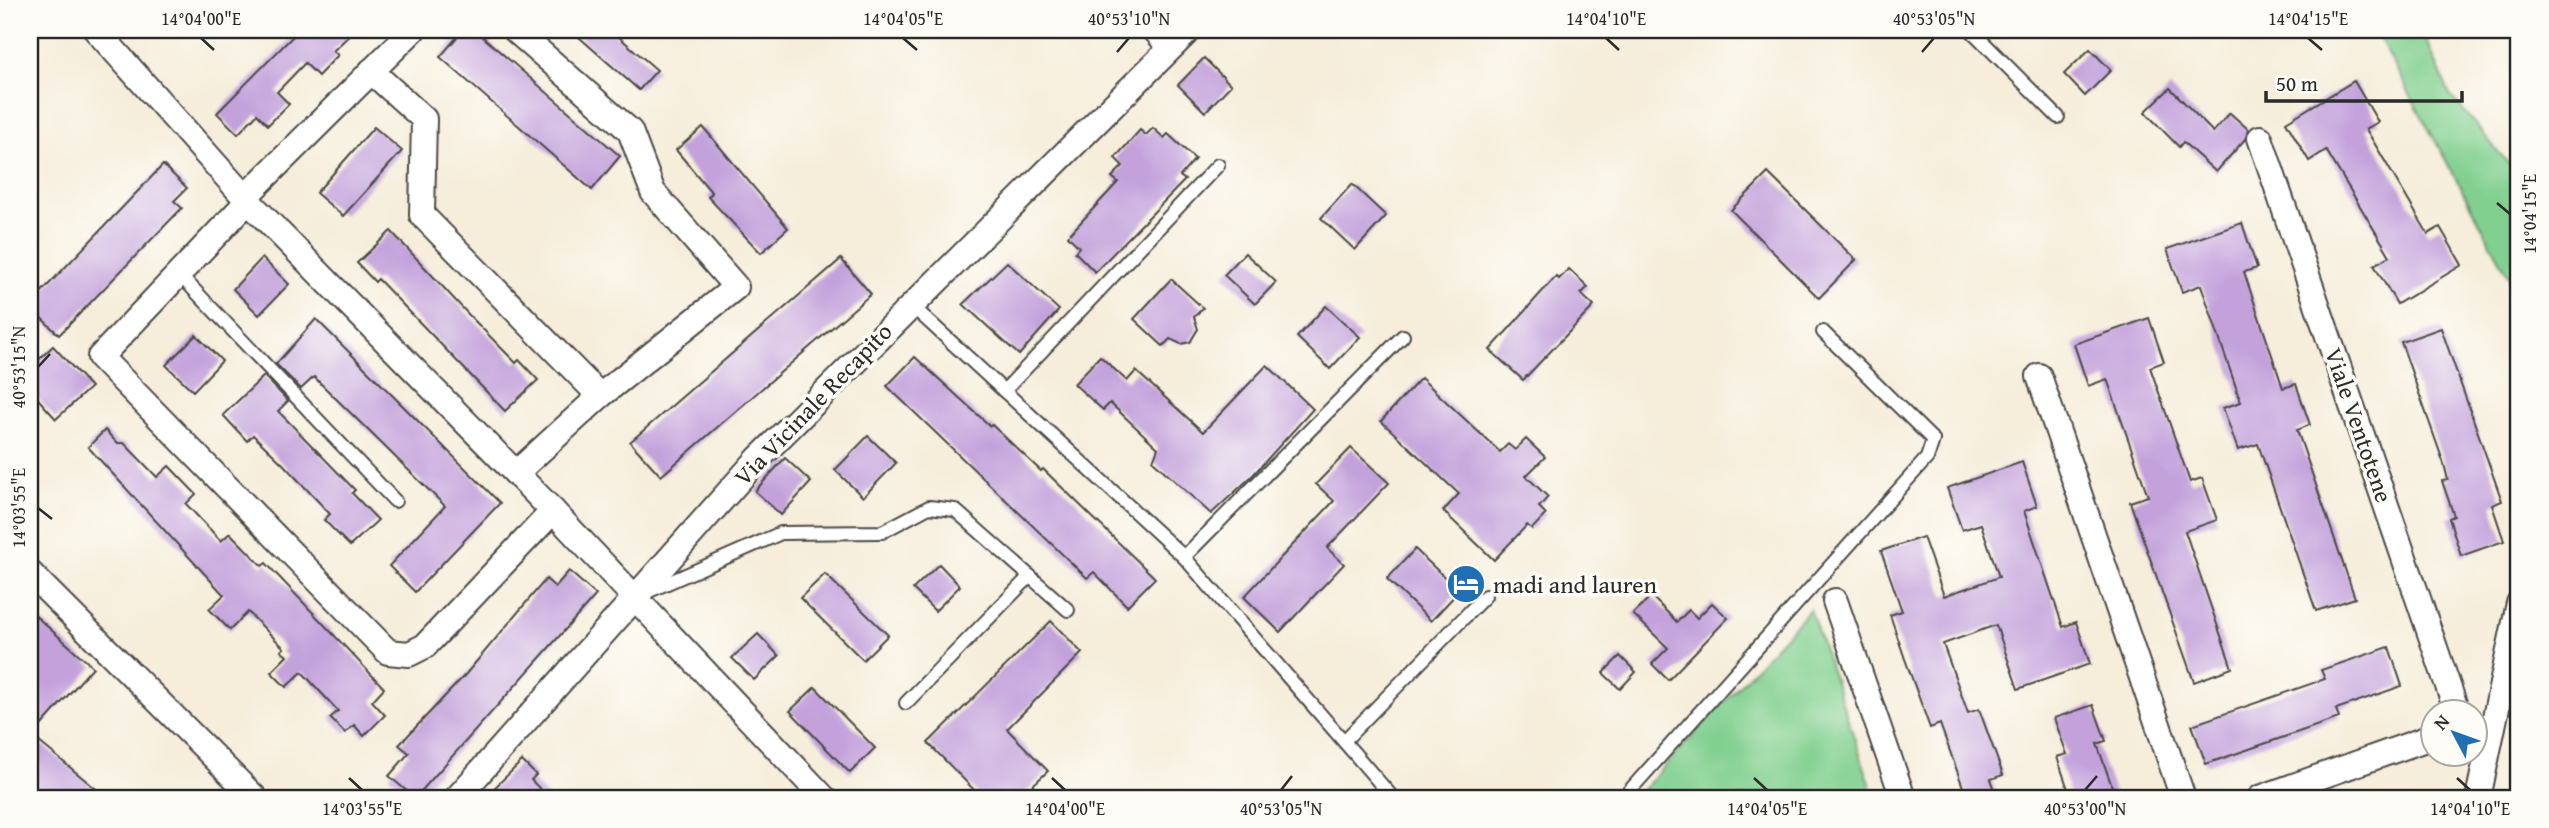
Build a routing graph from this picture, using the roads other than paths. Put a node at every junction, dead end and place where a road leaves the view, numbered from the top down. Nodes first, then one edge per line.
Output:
1 (96, 30) edge
2 (413, 30) edge
3 (515, 30) edge
4 (1147, 30) edge
5 (1189, 30) edge
6 (1971, 30) edge
7 (1167, 52) junction
8 (371, 71) junction
9 (2058, 117) dead end
10 (2260, 138) dead end
11 (1218, 165) dead end
12 (247, 199) junction
13 (180, 275) junction
14 (910, 304) junction
15 (1823, 332) dead end
16 (1403, 336) dead end
17 (2039, 376) dead end
18 (1004, 391) junction
19 (600, 396) junction
20 (516, 473) junction
21 (395, 501) dead end
22 (553, 511) junction
23 (1184, 557) junction
24 (30, 573) edge
25 (1030, 576) junction
26 (1485, 596) dead end
27 (634, 598) junction
28 (1835, 601) dead end
29 (2519, 603) edge
30 (1068, 610) dead end
31 (2452, 698) edge
32 (906, 703) dead end
33 (2490, 704) edge
34 (1344, 741) junction
35 (2420, 741) edge
36 (2481, 768) edge
37 (255, 798) edge
38 (457, 798) edge
39 (824, 798) edge
40 (1394, 798) edge
41 (1623, 798) edge
42 (1903, 798) edge
43 (2183, 798) edge
44 (2260, 798) edge
45 (2478, 798) edge

1 - 12 street
2 - 8 street
3 - 19 street
4 - 7 lane
5 - 7 street, Via Vicinale Recapito
6 - 9 lane
7 - 14 street, Via Vicinale Recapito
8 - 12 street
8 - 19 street
10 - 31 street, Viale Ventotene
11 - 18 lane
12 - 13 street
12 - 20 street
13 - 21 lane
13 - 22 street
14 - 18 lane
14 - 27 street, Via Vicinale Recapito
15 - 41 lane
16 - 23 lane
17 - 43 street
18 - 23 lane
19 - 20 street
20 - 22 street
22 - 27 street
23 - 34 lane
24 - 37 street
25 - 27 lane
25 - 30 lane
25 - 32 lane
26 - 34 lane
27 - 38 street, Via Vicinale Recapito
27 - 39 street
28 - 42 street
29 - 33 street
34 - 40 lane
35 - 44 street
36 - 45 street

